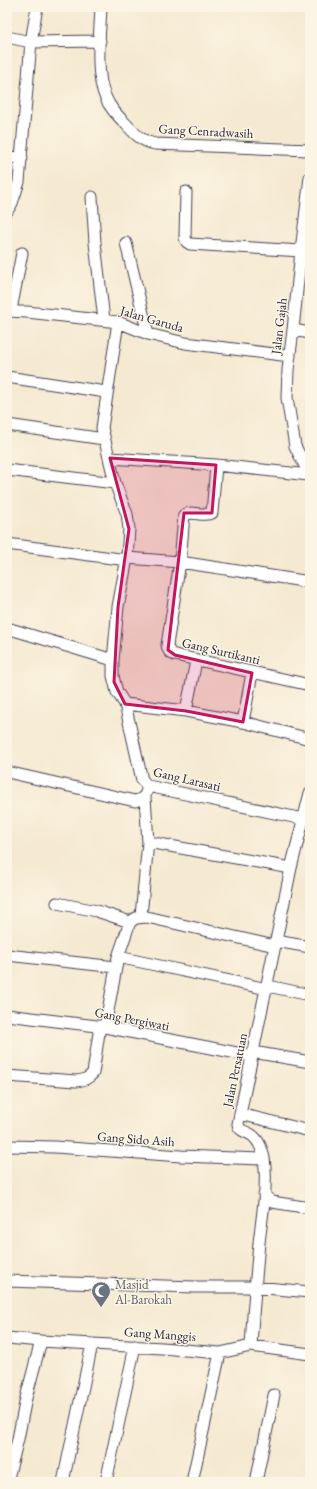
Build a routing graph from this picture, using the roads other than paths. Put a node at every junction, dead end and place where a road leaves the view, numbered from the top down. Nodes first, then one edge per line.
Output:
1 (37, 7) edge
2 (102, 7) edge
3 (7, 37) edge
4 (100, 41) junction
5 (31, 42) junction
6 (310, 150) edge
7 (7, 157) edge
8 (22, 158) junction
9 (310, 184) edge
10 (186, 192) dead end
11 (92, 197) dead end
12 (7, 211) edge
13 (126, 244) dead end
14 (301, 251) junction
15 (22, 253) dead end
16 (9, 310) edge
17 (104, 320) junction
18 (118, 322) junction
19 (294, 330) junction
20 (310, 333) edge
21 (148, 334) junction
22 (290, 356) junction
23 (7, 377) edge
24 (106, 392) junction
25 (7, 425) edge
26 (104, 439) junction
27 (110, 458) junction
28 (216, 465) junction
29 (7, 470) edge
30 (310, 475) edge
31 (114, 483) junction
32 (7, 544) edge
33 (127, 559) junction
34 (180, 562) junction
35 (310, 582) edge
36 (7, 628) edge
37 (113, 660) junction
38 (196, 661) junction
39 (252, 673) junction
40 (310, 686) edge
41 (125, 704) junction
42 (186, 711) junction
43 (243, 722) junction
44 (310, 739) edge
45 (7, 772) edge
46 (148, 786) junction
47 (310, 793) edge
48 (145, 797) junction
49 (306, 817) edge
50 (148, 842) junction
51 (292, 868) junction
52 (57, 903) dead end
53 (140, 916) junction
54 (130, 922) junction
55 (275, 943) junction
56 (310, 947) edge
57 (7, 955) edge
58 (117, 962) junction
59 (267, 988) junction
60 (310, 995) edge
61 (7, 1015) edge
62 (103, 1026) junction
63 (252, 1054) junction
64 (310, 1062) edge
65 (7, 1076) edge
66 (240, 1114) junction
67 (310, 1131) edge
68 (7, 1146) edge
69 (264, 1159) junction
70 (264, 1196) junction
71 (310, 1208) edge
72 (7, 1281) edge
73 (254, 1287) junction
74 (310, 1292) edge
75 (7, 1338) edge
76 (41, 1342) junction
77 (92, 1344) junction
78 (135, 1346) junction
79 (251, 1346) junction
80 (220, 1353) junction
81 (310, 1354) edge
82 (274, 1394) dead end
83 (7, 1482) edge
84 (63, 1482) edge
85 (106, 1482) edge
86 (192, 1482) edge
87 (256, 1482) edge

1 - 5 street
2 - 4 street, Gang Cenradwasih
3 - 5 street
4 - 5 street
4 - 6 street, Gang Cenradwasih
5 - 8 street
7 - 8 street
8 - 12 street
9 - 14 street, Jalan Gajah
10 - 14 street
11 - 17 street
13 - 21 street
14 - 19 street, Jalan Gajah
15 - 16 street
16 - 17 street, Jalan Garuda
17 - 18 street, Jalan Garuda
18 - 21 street, Jalan Garuda
18 - 24 street, Gang Larasati
19 - 20 street
19 - 22 street, Jalan Gajah
21 - 22 street, Jalan Garuda
22 - 30 street, Jalan Gajah
23 - 24 street
24 - 26 street, Gang Larasati
25 - 26 street
26 - 27 street, Gang Larasati
27 - 28 street
27 - 31 street, Gang Larasati
28 - 30 street
28 - 34 street
29 - 31 street
31 - 33 street, Gang Larasati
32 - 33 street
33 - 34 street
33 - 37 street, Gang Larasati
34 - 35 street
34 - 38 street, Gang Surtikanti
36 - 37 street
37 - 41 street, Gang Larasati
38 - 39 street, Gang Surtikanti
38 - 42 street
39 - 40 street, Gang Surtikanti
39 - 43 street
41 - 42 street
41 - 46 street, Gang Larasati
42 - 43 street
43 - 44 street
45 - 48 street
46 - 48 street
46 - 49 street, Gang Larasati
47 - 49 street, Jalan Persatuan
48 - 50 street
49 - 51 street, Jalan Persatuan
50 - 51 street
50 - 53 street
51 - 55 street, Jalan Persatuan
52 - 54 street
53 - 54 street
53 - 55 street
54 - 58 street
55 - 56 street
55 - 59 street, Jalan Persatuan
57 - 58 street
58 - 59 street
58 - 62 street
59 - 60 street
59 - 63 street, Jalan Persatuan
61 - 62 street, Gang Pergiwati
62 - 63 street, Gang Pergiwati
62 - 65 street
63 - 64 street, Gang Pergiwati
63 - 66 street, Jalan Persatuan
66 - 67 street
66 - 69 street, Jalan Persatuan
68 - 69 street, Gang Sido Asih
69 - 70 street, Jalan Persatuan
70 - 71 street
70 - 73 street, Jalan Persatuan
72 - 73 street
73 - 74 street
73 - 79 street, Jalan Persatuan
75 - 76 street, Gang Manggis
76 - 77 street, Gang Manggis
76 - 83 street
77 - 78 street, Gang Manggis
77 - 84 street
78 - 80 street, Gang Manggis
78 - 85 street
79 - 80 street, Gang Manggis
79 - 81 street, Gang Manggis
80 - 86 street
82 - 87 street

